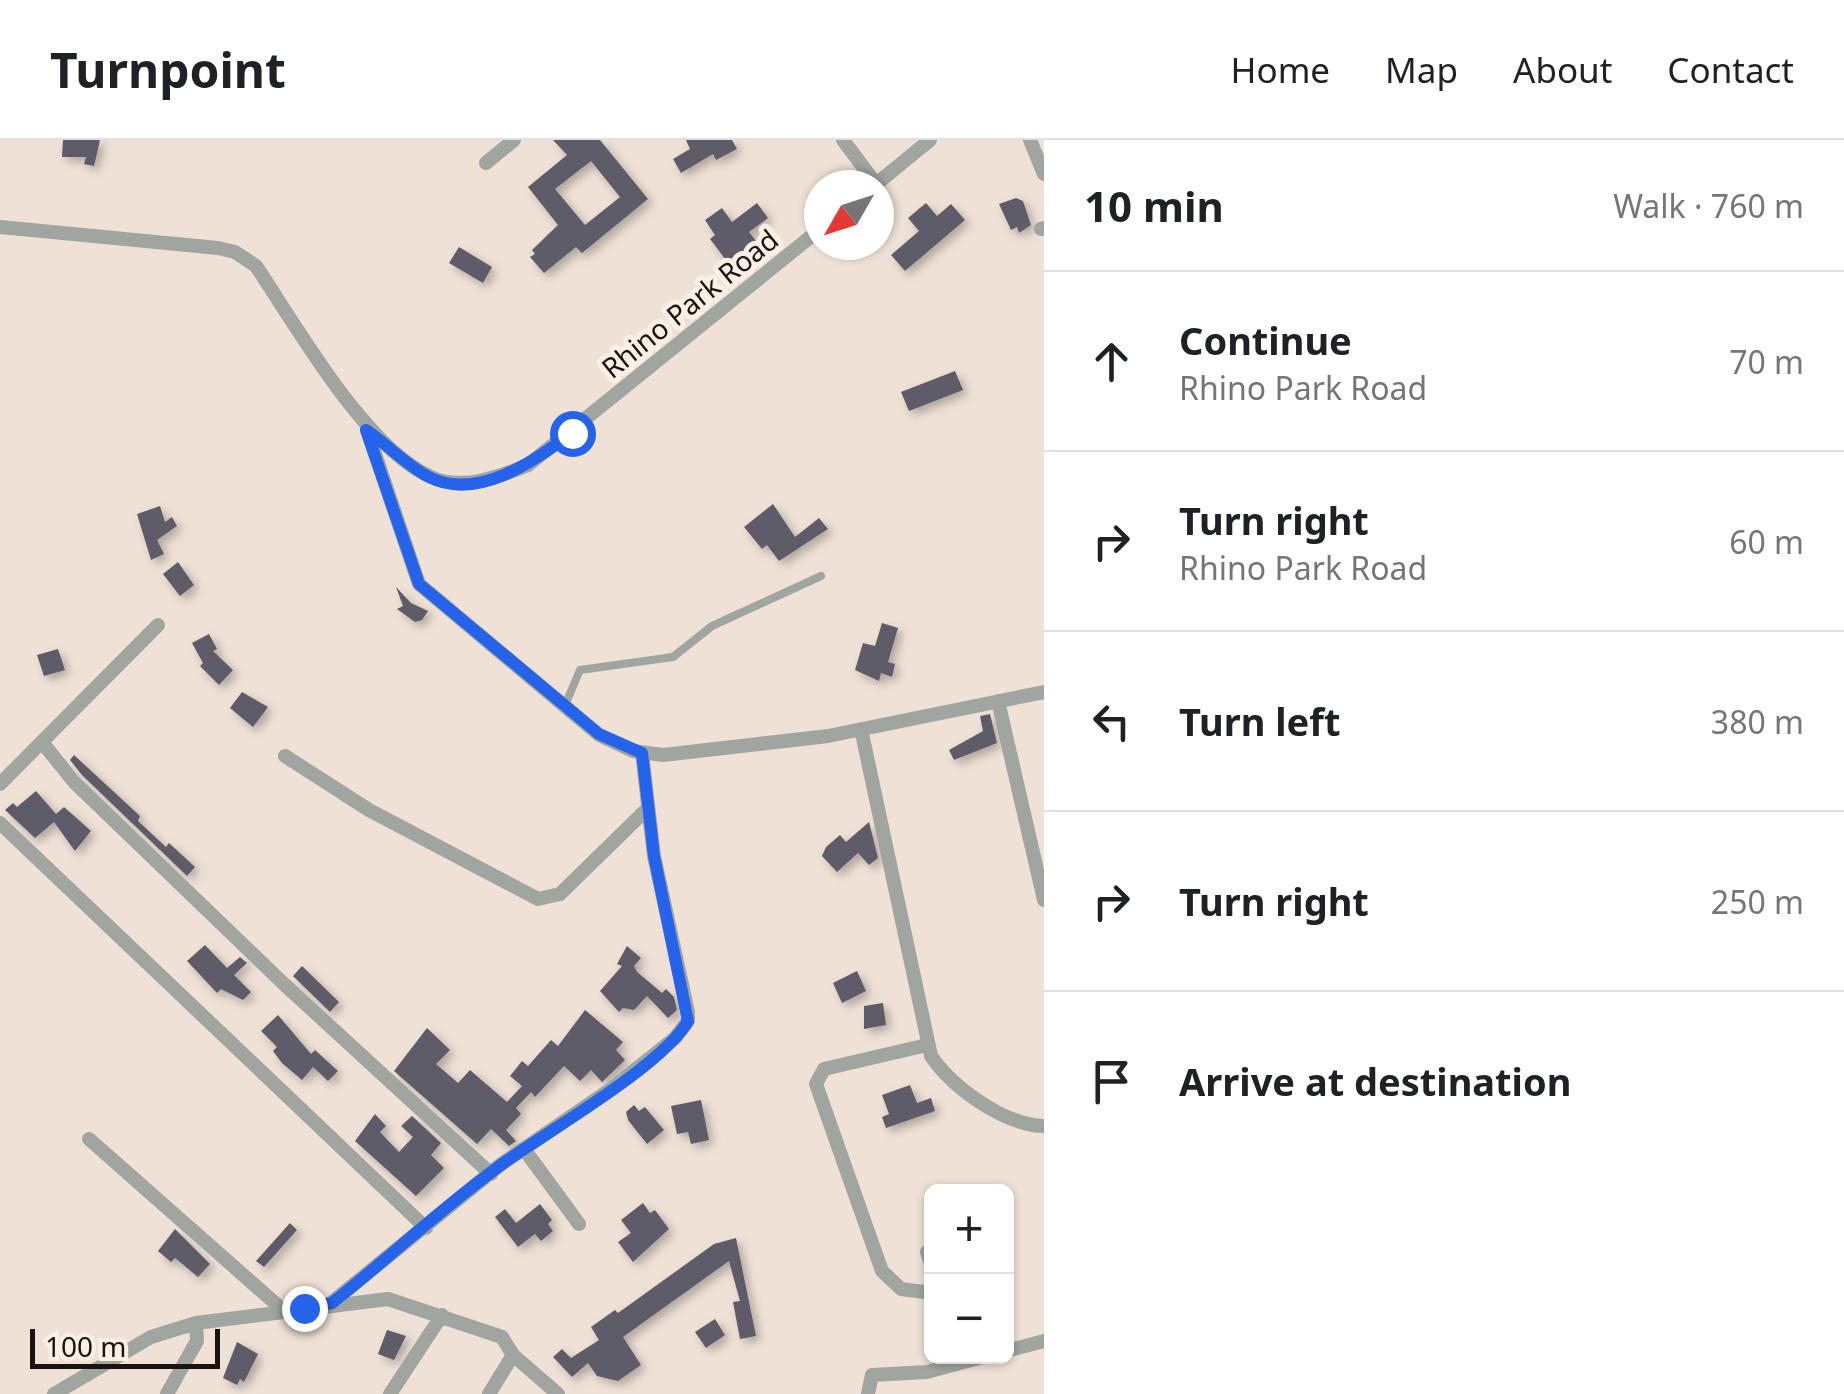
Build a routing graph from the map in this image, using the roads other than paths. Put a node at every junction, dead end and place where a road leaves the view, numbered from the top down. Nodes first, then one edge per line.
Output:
1 (514, 140) edge
2 (843, 140) edge
3 (930, 140) edge
4 (1030, 140) edge
5 (486, 163) dead end
6 (866, 170) edge
7 (893, 170) edge
8 (1044, 174) edge
9 (0, 227) edge
10 (804, 242) edge
11 (366, 430) junction
12 (822, 576) dead end
13 (158, 625) dead end
14 (1044, 692) edge
15 (998, 700) junction
16 (566, 704) junction
17 (861, 729) junction
18 (42, 742) junction
19 (642, 753) junction
20 (285, 756) dead end
21 (0, 784) edge
22 (646, 810) junction
23 (0, 823) edge
24 (1044, 900) edge
25 (927, 1045) junction
26 (1044, 1126) edge
27 (88, 1139) dead end
28 (524, 1149) junction
29 (491, 1174) junction
30 (580, 1224) dead end
31 (426, 1228) junction
32 (924, 1292) edge
33 (332, 1303) junction
34 (284, 1311) junction
35 (442, 1316) junction
36 (196, 1323) junction
37 (1044, 1341) edge
38 (1014, 1349) edge
39 (513, 1354) junction
40 (956, 1364) edge
41 (54, 1394) edge
42 (167, 1394) edge
43 (390, 1394) edge
44 (489, 1394) edge
45 (558, 1394) edge
46 (868, 1394) edge

1 - 5 street
2 - 6 street
3 - 7 street
4 - 8 street
9 - 11 street, Rhino Park Road
10 - 11 street, Rhino Park Road
11 - 16 street
12 - 16 lane
13 - 18 street
14 - 15 street
15 - 17 street
15 - 24 street
16 - 19 street
17 - 19 street
17 - 25 street
18 - 21 street
18 - 29 street
19 - 22 street
20 - 22 street
22 - 28 street
23 - 31 street
25 - 26 street
25 - 32 street
27 - 34 street
28 - 29 street
28 - 30 street
29 - 31 street
31 - 33 street
33 - 34 street
33 - 35 street
34 - 36 street
35 - 39 street
35 - 43 street
36 - 41 street
36 - 42 street
37 - 38 street
39 - 44 street
39 - 45 street
40 - 46 street

